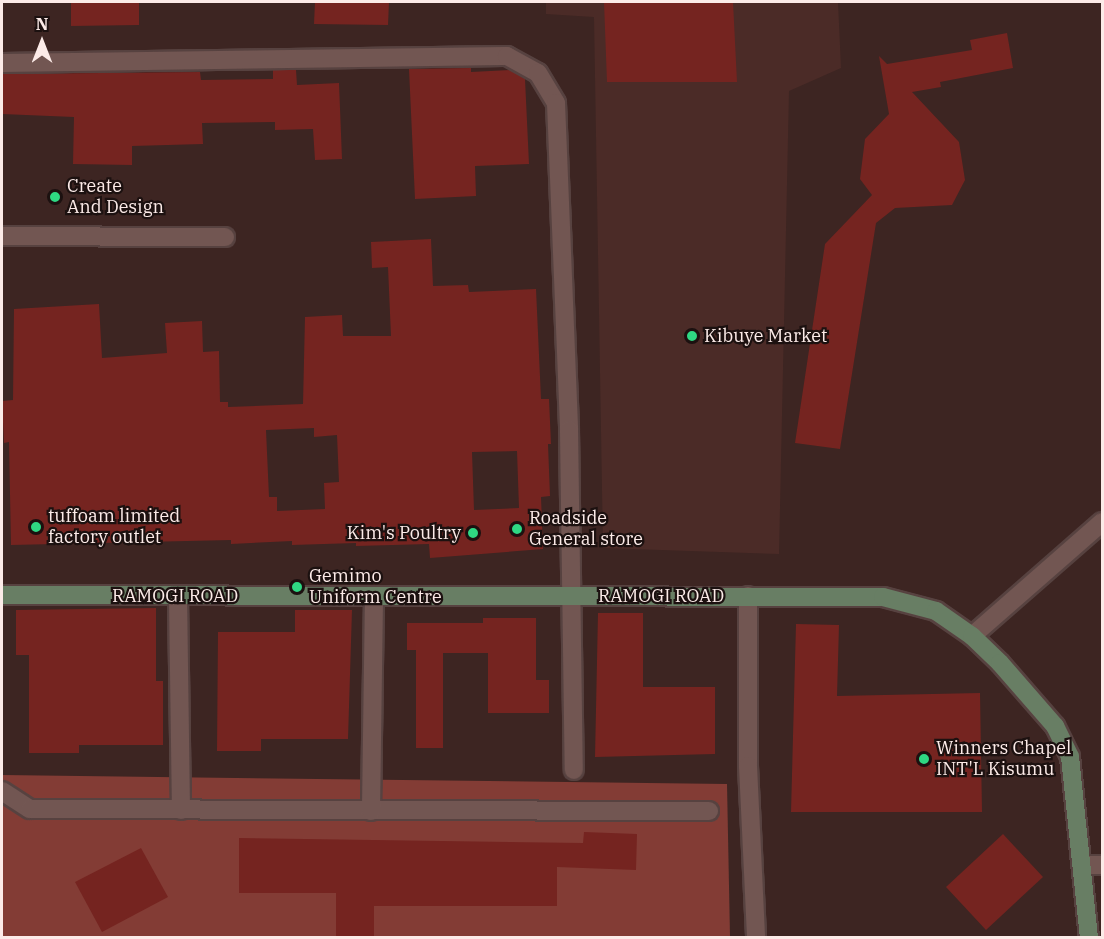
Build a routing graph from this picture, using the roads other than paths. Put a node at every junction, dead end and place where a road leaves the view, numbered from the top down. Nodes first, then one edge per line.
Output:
1 (2, 63) edge
2 (2, 236) edge
3 (225, 237) dead end
4 (1102, 522) edge
5 (2, 595) edge
6 (748, 596) junction
7 (178, 597) junction
8 (374, 597) junction
9 (570, 597) junction
10 (972, 636) junction
11 (574, 770) dead end
12 (2, 791) edge
13 (181, 810) junction
14 (371, 811) junction
15 (709, 811) dead end
16 (1084, 865) junction
17 (1102, 865) edge
18 (756, 938) edge
19 (1089, 938) edge

1 - 9 street
2 - 3 street
4 - 10 street
5 - 7 street, RAMOGI ROAD
6 - 9 street, RAMOGI ROAD
6 - 10 street, RAMOGI ROAD
6 - 18 street
7 - 8 street, RAMOGI ROAD
7 - 13 street
8 - 9 street, RAMOGI ROAD
8 - 14 street
9 - 11 street
10 - 16 street, RAMOGI ROAD
12 - 13 street
13 - 14 street
14 - 15 street
16 - 17 street
16 - 19 street, RAMOGI ROAD

